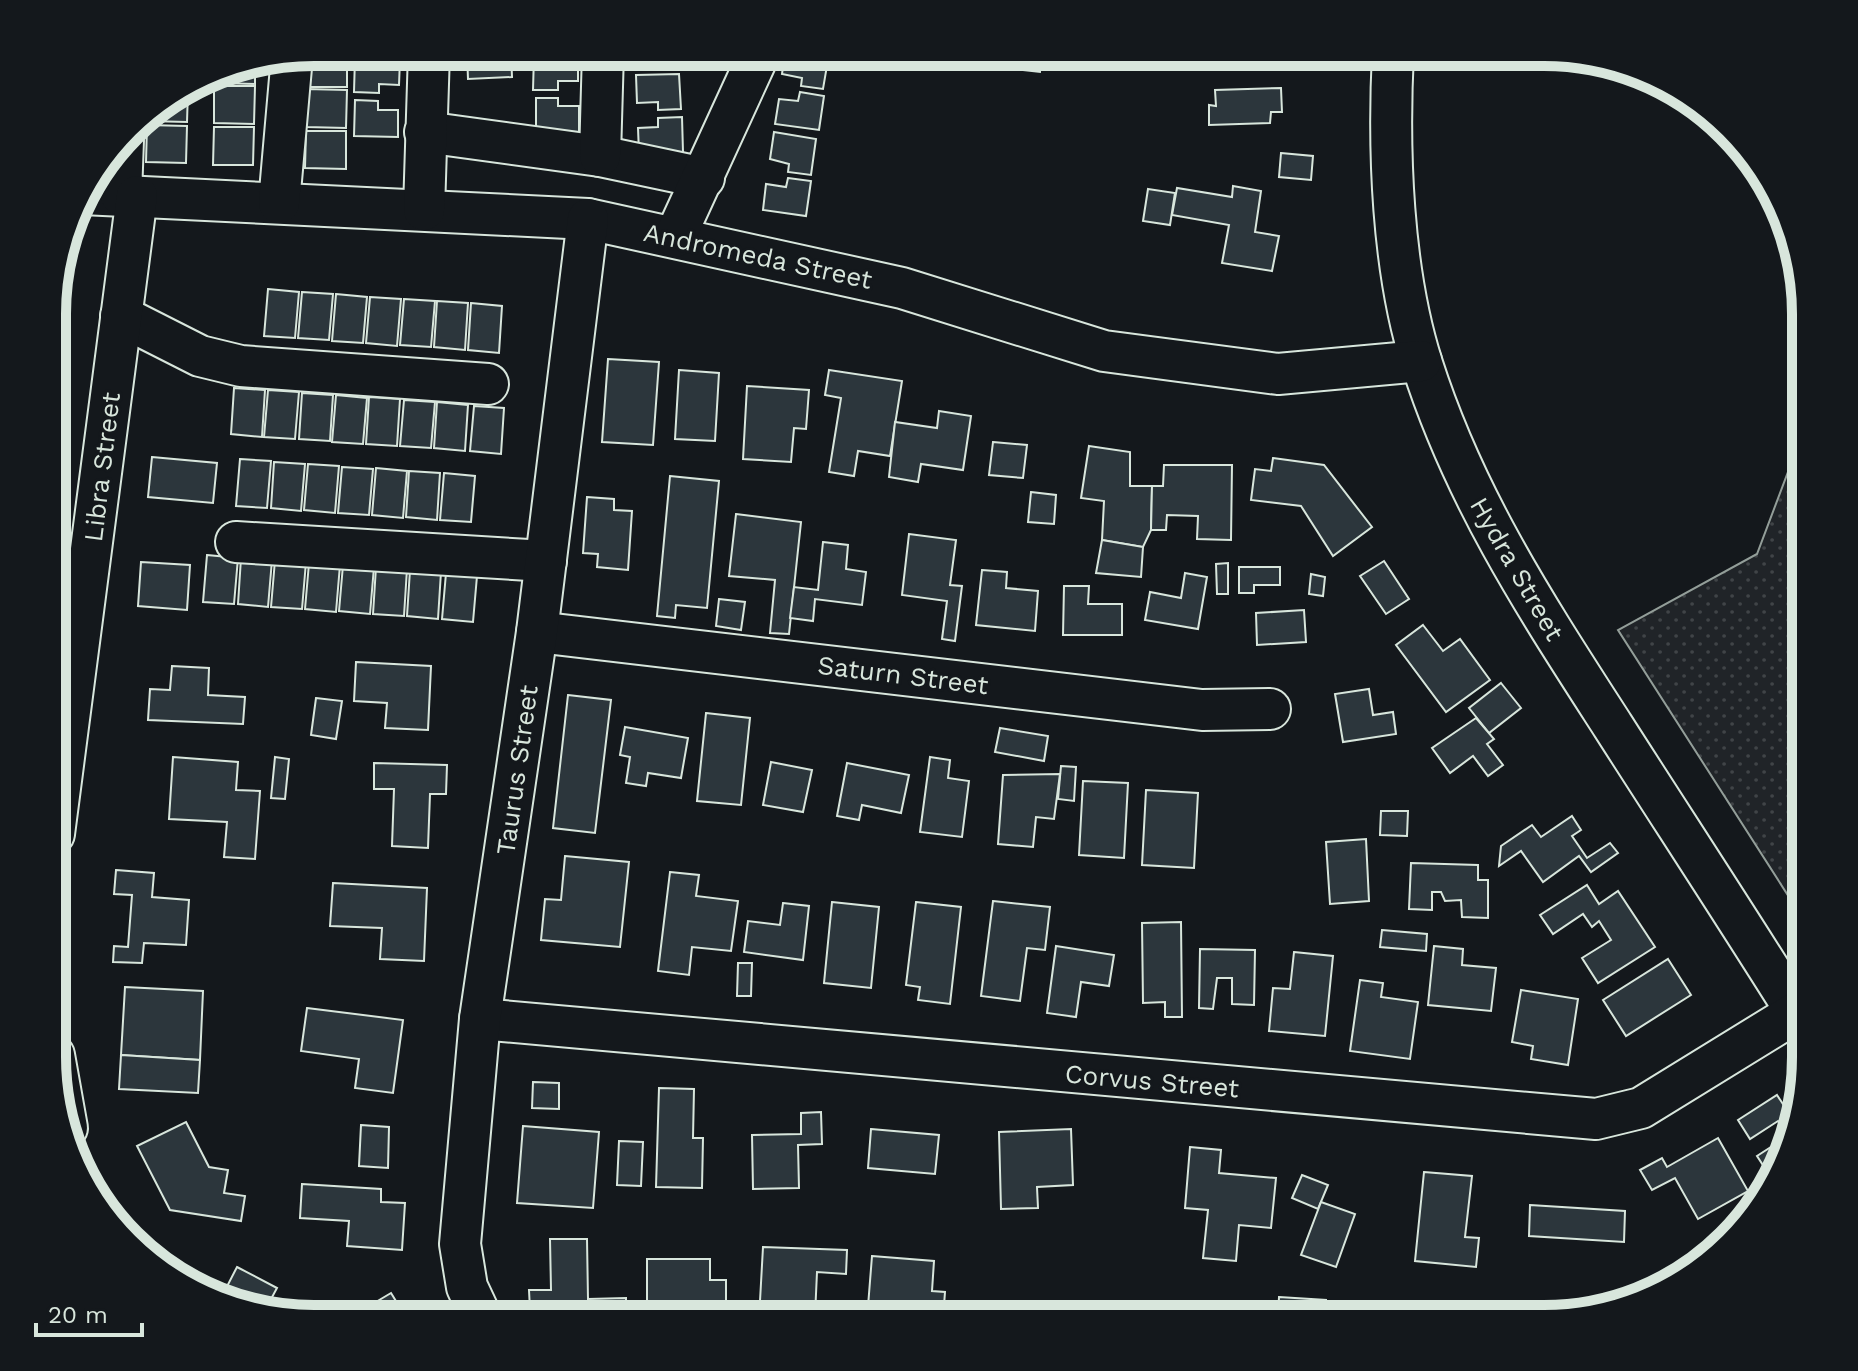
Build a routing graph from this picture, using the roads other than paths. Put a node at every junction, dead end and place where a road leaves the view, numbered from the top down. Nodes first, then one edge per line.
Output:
1 (428, 67) edge
2 (603, 67) edge
3 (753, 67) edge
4 (1393, 67) edge
5 (291, 68) edge
6 (425, 132) junction
7 (600, 156) junction
8 (120, 159) edge
9 (704, 178) junction
10 (114, 195) edge
11 (279, 203) junction
12 (424, 210) junction
13 (588, 219) junction
14 (675, 237) junction
15 (121, 316) junction
16 (1421, 361) junction
17 (488, 384) dead end
18 (236, 542) dead end
19 (546, 561) junction
20 (537, 632) junction
21 (1270, 709) dead end
22 (67, 737) edge
23 (1791, 1004) edge
24 (480, 1019) junction
25 (1791, 1025) edge
26 (475, 1304) edge

1 - 6 street
2 - 7 street
3 - 9 street
4 - 16 street, Hydra Street
5 - 11 street
6 - 7 street
6 - 12 street
7 - 9 street
8 - 10 street, Libra Street
9 - 14 street
10 - 11 street, Andromeda Street
10 - 15 street, Libra Street
11 - 12 street, Andromeda Street
12 - 13 street, Andromeda Street
13 - 14 street, Andromeda Street
13 - 19 street, Taurus Street
14 - 16 street, Andromeda Street
15 - 17 street
15 - 22 street, Libra Street
16 - 23 street, Hydra Street
18 - 19 street
19 - 20 street, Taurus Street
20 - 21 street, Saturn Street
20 - 24 street, Taurus Street
24 - 25 street, Corvus Street
24 - 26 street, Taurus Street

